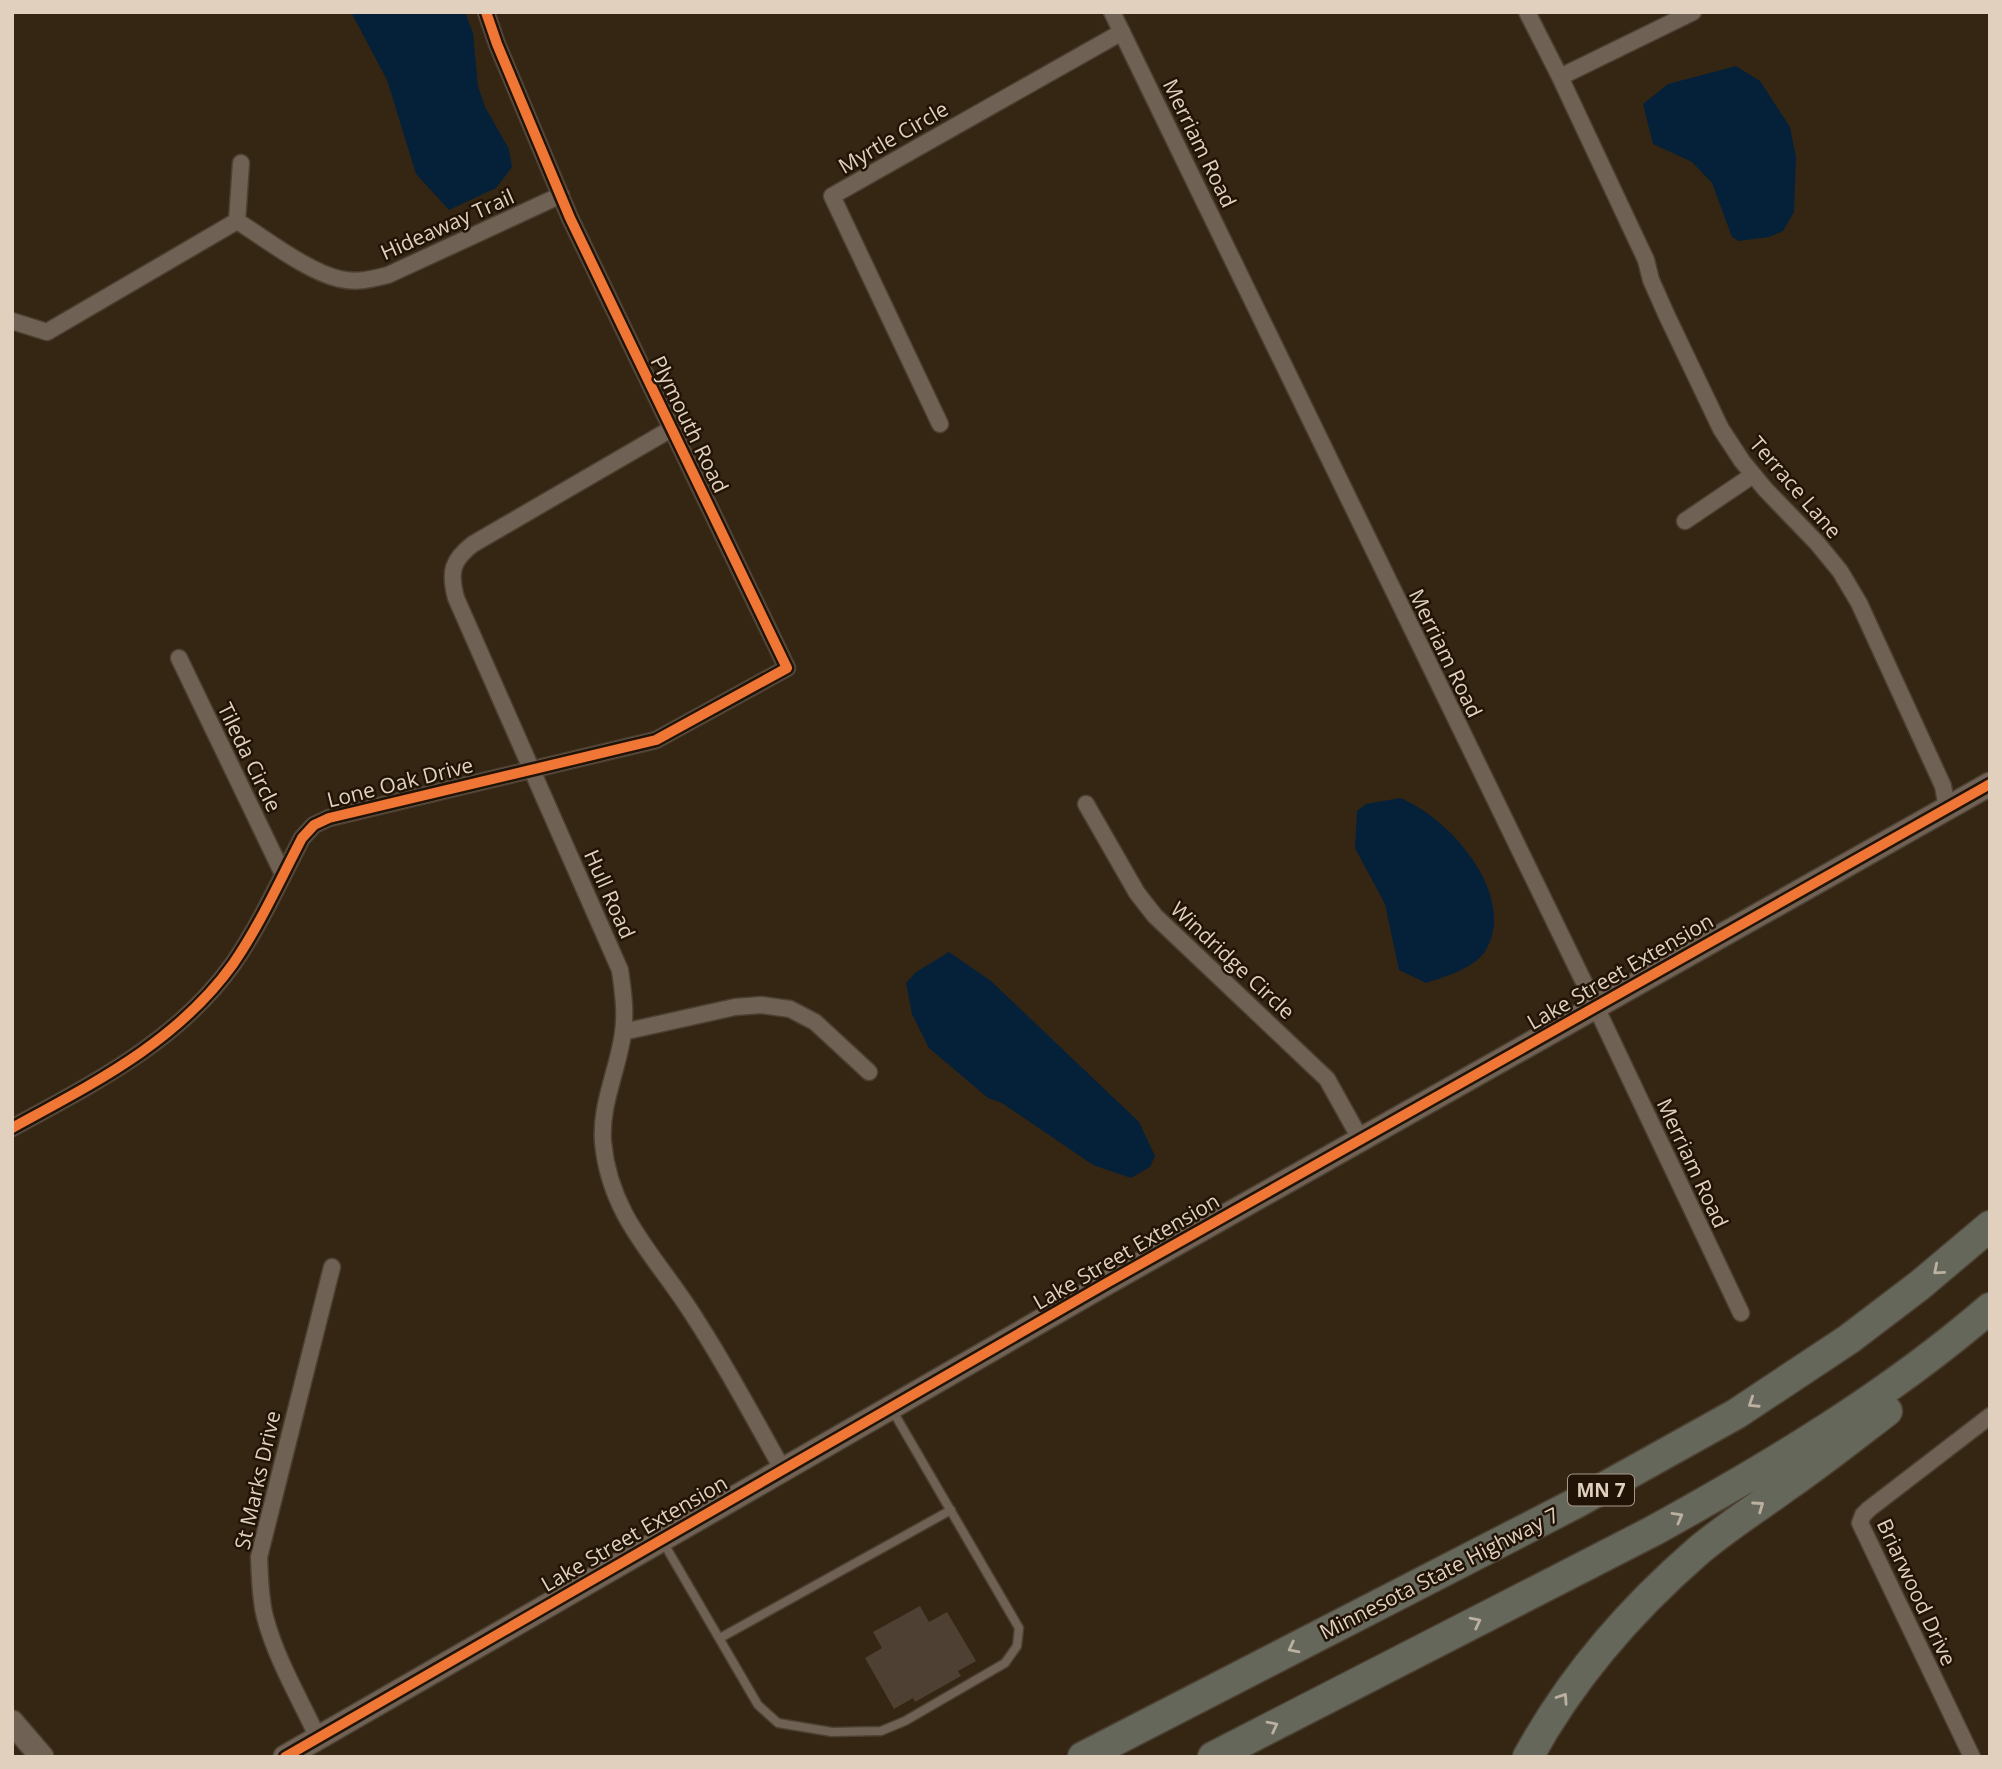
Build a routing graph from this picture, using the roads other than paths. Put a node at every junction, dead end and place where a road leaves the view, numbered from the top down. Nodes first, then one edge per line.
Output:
1 (486, 12) edge
2 (1112, 12) edge
3 (1527, 12) edge
4 (1693, 12) edge
5 (1122, 32) junction
6 (1560, 77) junction
7 (241, 163) dead end
8 (561, 195) junction
9 (237, 221) junction
10 (12, 321) edge
11 (940, 424) dead end
12 (671, 429) junction
13 (1753, 475) junction
14 (1685, 521) dead end
15 (179, 658) dead end
16 (787, 668) joint
17 (532, 769) junction
18 (1990, 784) edge
19 (1086, 804) dead end
20 (1947, 808) junction
21 (283, 874) junction
22 (1596, 1007) junction
23 (623, 1032) junction
24 (869, 1072) dead end
25 (12, 1128) edge
26 (1361, 1140) junction
27 (1990, 1226) edge
28 (332, 1267) dead end
29 (1990, 1308) edge
30 (1741, 1312) dead end
31 (1990, 1319) edge
32 (891, 1408) junction
33 (1990, 1416) edge
34 (783, 1470) junction
35 (951, 1510) junction
36 (662, 1540) junction
37 (720, 1638) junction
38 (1182, 1705) junction
39 (12, 1722) edge
40 (318, 1738) junction
41 (41, 1757) edge
42 (285, 1757) edge
43 (1069, 1757) edge
44 (1083, 1757) edge
45 (1213, 1757) edge
46 (1528, 1757) edge
47 (1972, 1757) edge

1 - 8 street, Plymouth Road
2 - 5 street, Merriam Road
3 - 6 street, Terrace Lane
4 - 6 street
5 - 11 street, Myrtle Circle
5 - 22 street, Merriam Road
6 - 13 street, Terrace Lane
7 - 9 street
8 - 9 street, Hideaway Trail
8 - 12 street, Plymouth Road
9 - 10 street
12 - 16 street, Plymouth Road
12 - 17 street, Hull Road
13 - 14 street
13 - 20 street, Terrace Lane
15 - 21 street, Tileda Circle
16 - 17 street, Lone Oak Drive
17 - 21 street, Lone Oak Drive
17 - 23 street, Hull Road
18 - 20 street, Lake Street Extension
19 - 26 street, Windridge Circle
20 - 22 street, Lake Street Extension
21 - 25 street, Lone Oak Drive
22 - 26 street, Lake Street Extension
22 - 30 street, Merriam Road
23 - 24 street
23 - 34 street, Hull Road
26 - 32 street, Lake Street Extension
27 -> 38 highway, Minnesota State Highway 7 / MN 7
28 - 40 street, St Marks Drive
45 -> 29 highway
46 -> 31 highway
32 - 34 street, Lake Street Extension
32 - 35 lane
33 - 47 street, Briarwood Drive
34 - 36 street, Lake Street Extension
35 - 37 lane
35 - 37 lane
36 - 37 lane
36 - 40 street, Lake Street Extension
38 - 43 highway
38 - 44 highway, Minnesota State Highway 7 / MN 7
39 - 41 street
40 - 42 street, Lake Street Extension

